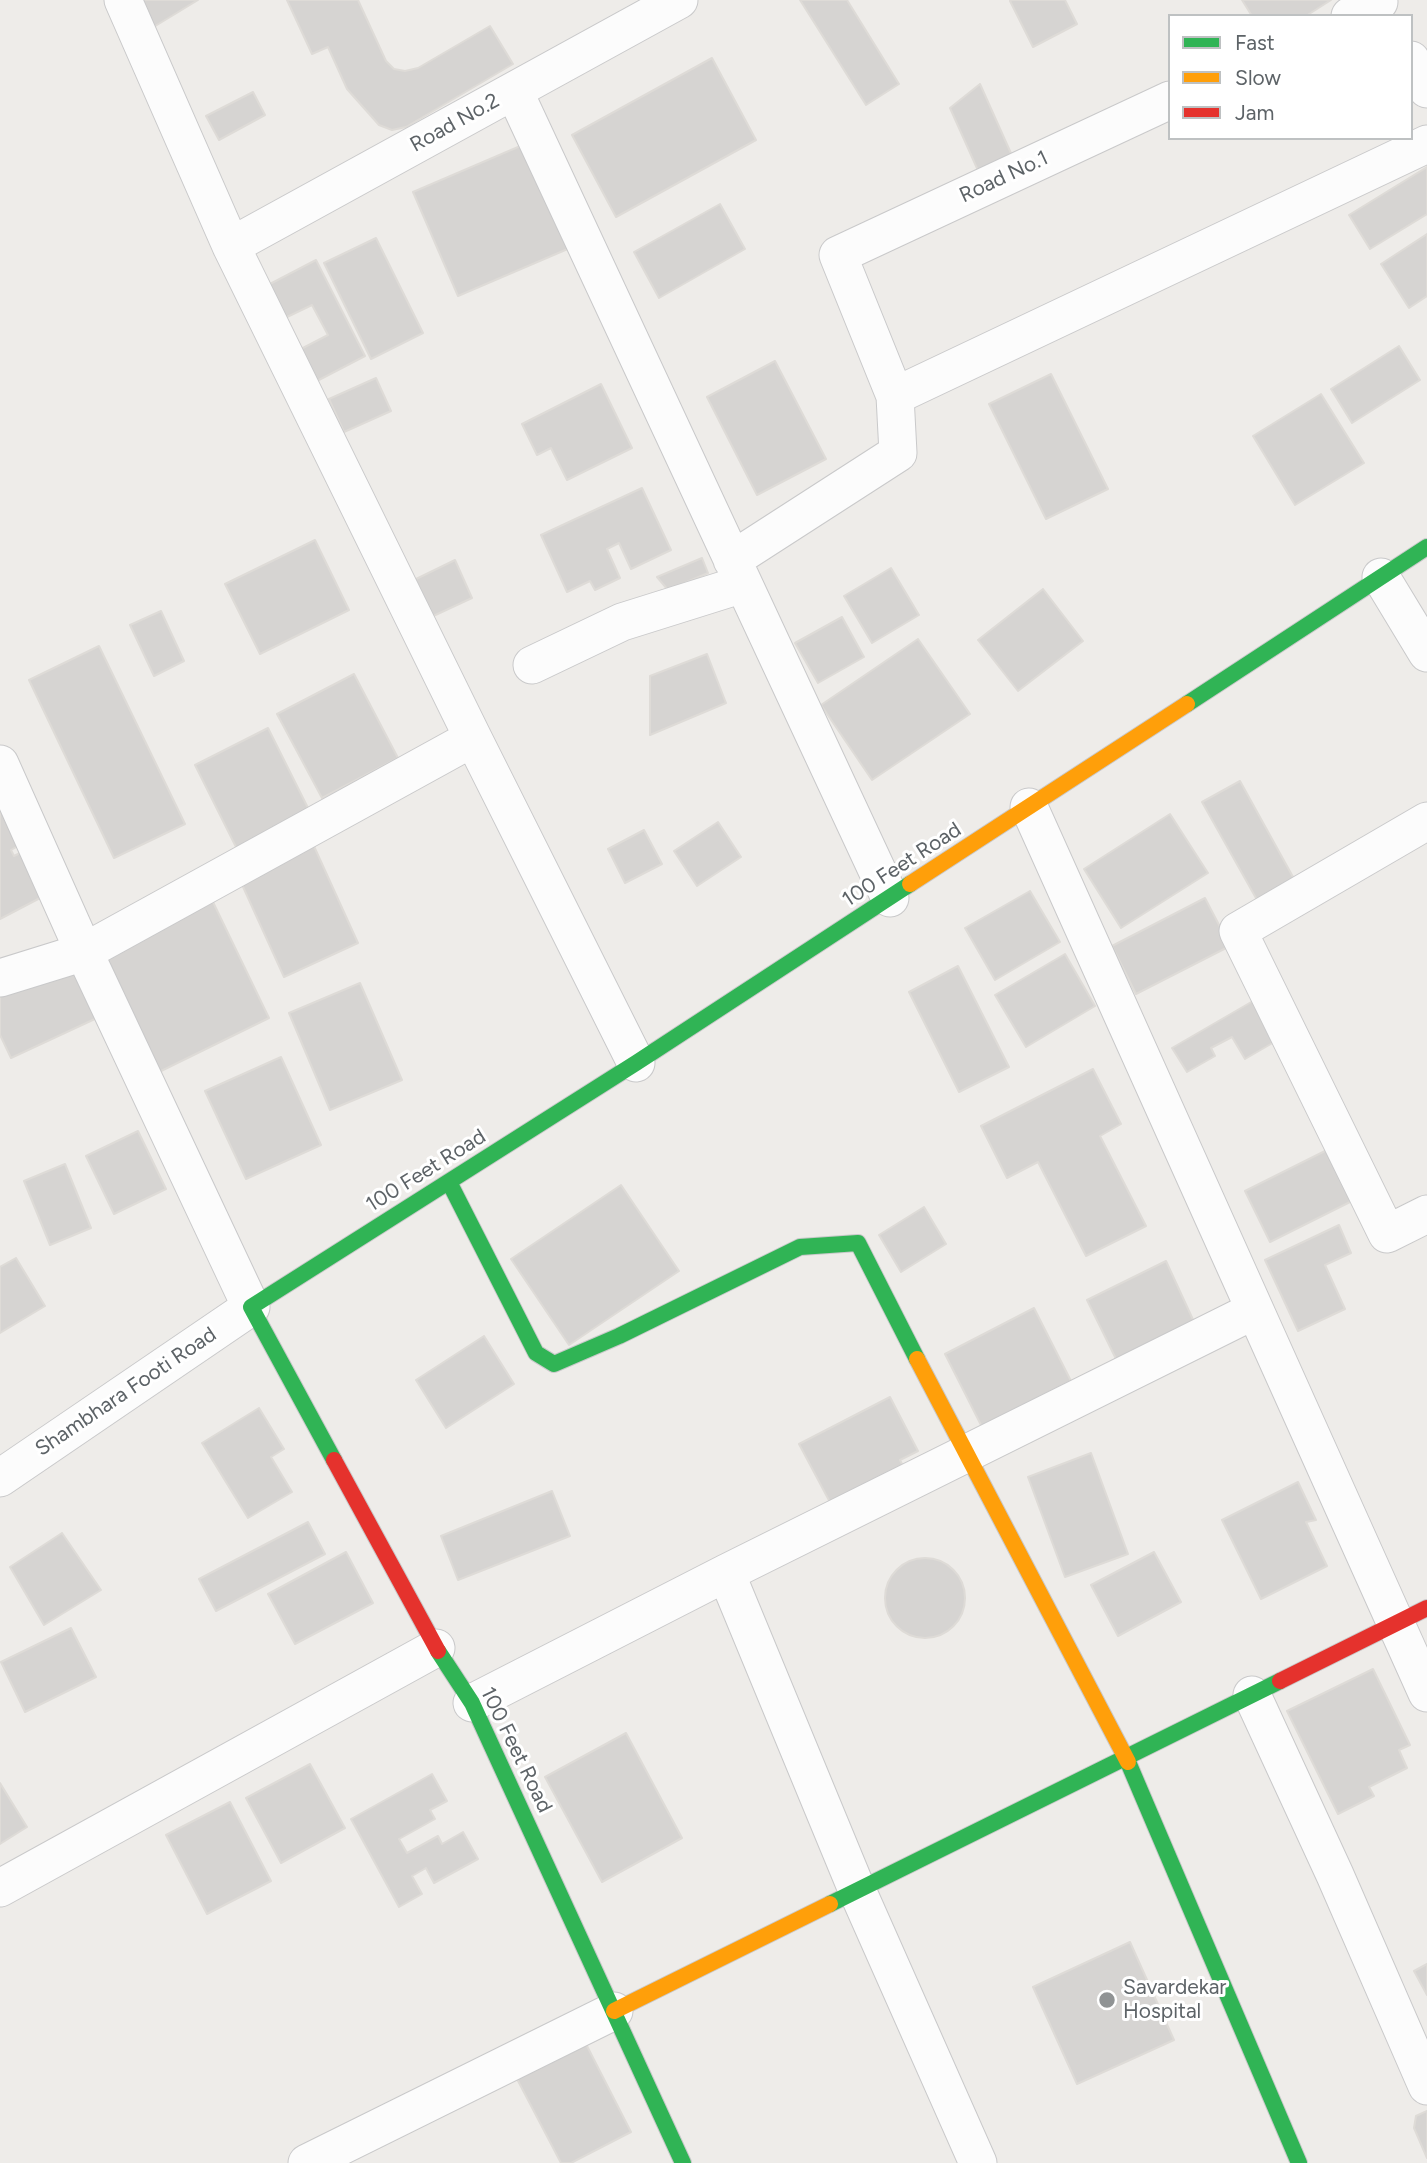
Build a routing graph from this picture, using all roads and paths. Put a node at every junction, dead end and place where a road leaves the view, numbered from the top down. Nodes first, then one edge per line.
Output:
1 (123, 0) edge
2 (679, 0) edge
3 (1413, 64) edge
4 (1427, 89) edge
5 (514, 90) junction
6 (1168, 101) edge
7 (1427, 144) edge
8 (231, 246) junction
9 (895, 396) junction
10 (1427, 547) edge
11 (738, 572) junction
12 (1381, 577) junction
13 (1427, 653) edge
14 (532, 665) dead end
15 (473, 738) junction
16 (0, 764) edge
17 (1029, 807) junction
18 (1427, 821) edge
19 (890, 898) junction
20 (84, 952) junction
21 (0, 978) edge
22 (636, 1063) junction
23 (449, 1182) junction
24 (1427, 1214) edge
25 (251, 1307) junction
26 (1255, 1310) junction
27 (966, 1454) junction
28 (0, 1478) edge
29 (726, 1573) junction
30 (1412, 1616) edge
31 (436, 1648) junction
32 (1427, 1693) edge
33 (1252, 1695) junction
34 (472, 1703) junction
35 (1126, 1757) junction
36 (0, 1888) edge
37 (857, 1890) junction
38 (614, 2011) junction
39 (1427, 2086) edge
40 (307, 2163) edge
41 (683, 2163) edge
42 (978, 2163) edge
43 (1299, 2163) edge

1 - 8 street
2 - 5 street, Road No.2
3 - 4 street
5 - 8 street, Road No.2
5 - 11 street
6 - 9 street, Road No.1
7 - 9 street
8 - 15 street
9 - 11 street
10 - 12 street, 100 Feet Road
11 - 14 street
11 - 19 street
12 - 13 street
12 - 17 street, 100 Feet Road
15 - 20 street
15 - 22 street
16 - 20 street
17 - 19 street, 100 Feet Road
17 - 26 street
18 - 24 street
19 - 22 street, 100 Feet Road
20 - 21 street
20 - 25 street
22 - 23 street, 100 Feet Road
23 - 25 street, 100 Feet Road
23 - 27 street
25 - 28 street, Shambhara Footi Road
25 - 31 street, 100 Feet Road
26 - 27 street
26 - 30 street
27 - 29 street
27 - 35 street
29 - 34 street
29 - 37 street
30 - 32 street
30 - 33 street
31 - 34 street, 100 Feet Road
31 - 36 street
33 - 35 street
33 - 39 street
34 - 38 street, 100 Feet Road
35 - 37 street
35 - 43 street
37 - 38 street
37 - 42 street
38 - 40 street
38 - 41 street, 100 Feet Road

